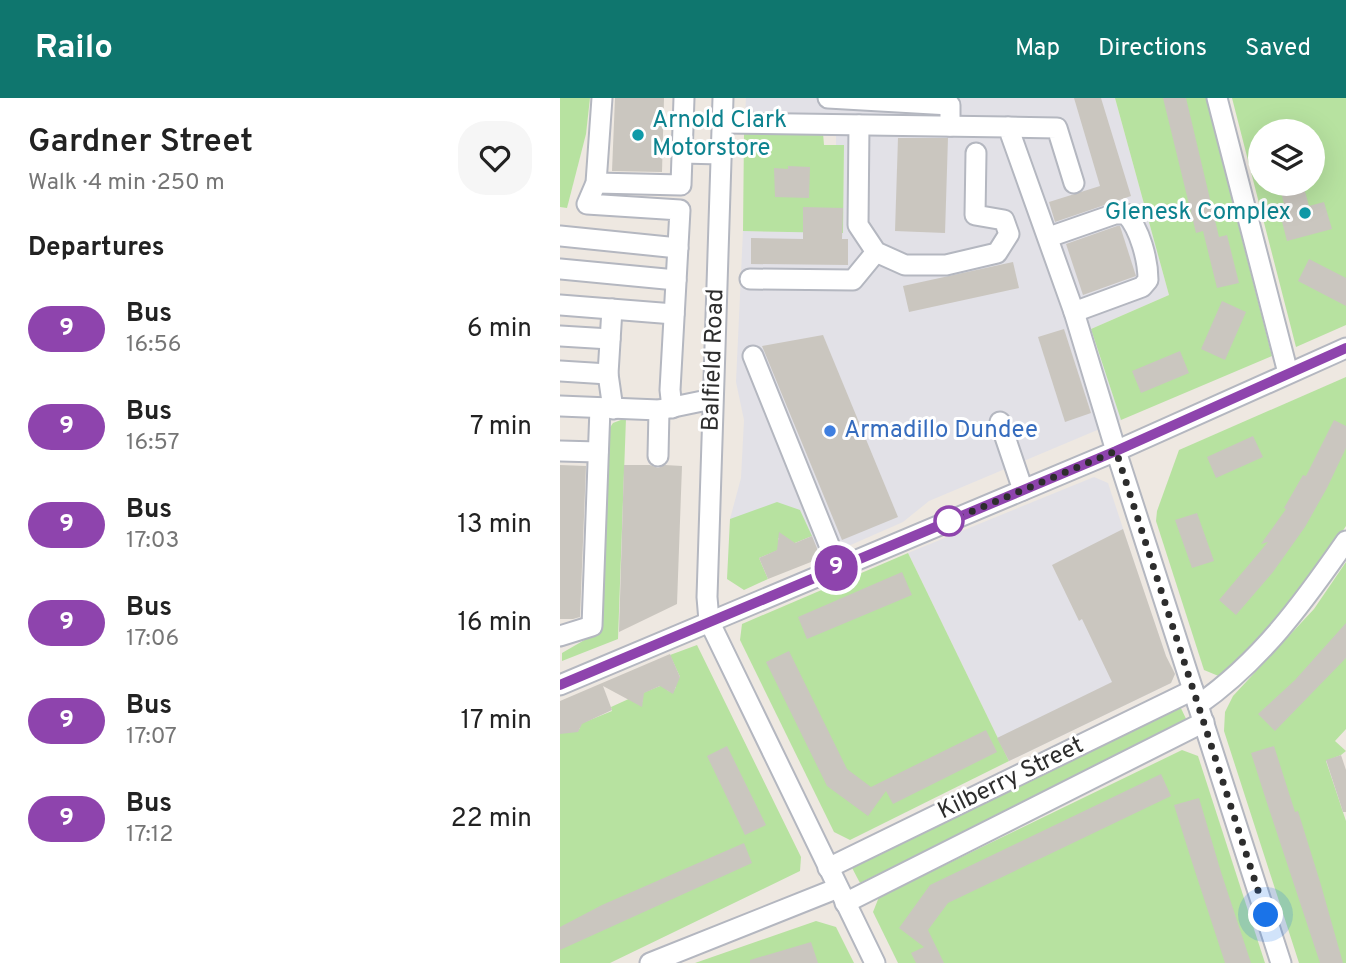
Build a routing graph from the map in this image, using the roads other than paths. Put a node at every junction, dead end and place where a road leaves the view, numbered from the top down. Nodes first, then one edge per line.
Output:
1 (602, 98) edge
2 (684, 98) edge
3 (723, 98) edge
4 (828, 98) edge
5 (1217, 98) edge
6 (722, 123) junction
7 (859, 125) junction
8 (950, 126) junction
9 (1008, 127) junction
10 (682, 153) junction
11 (976, 153) dead end
12 (721, 154) junction
13 (596, 183) junction
14 (1074, 183) dead end
15 (560, 236) edge
16 (1049, 237) junction
17 (678, 248) junction
18 (876, 252) junction
19 (560, 269) edge
20 (750, 279) dead end
21 (676, 280) junction
22 (560, 305) edge
23 (611, 309) junction
24 (1074, 312) junction
25 (674, 314) junction
26 (560, 336) edge
27 (610, 339) junction
28 (1346, 348) edge
29 (753, 356) dead end
30 (560, 371) edge
31 (1288, 373) junction
32 (608, 374) junction
33 (712, 399) junction
34 (560, 406) edge
35 (606, 408) junction
36 (666, 409) junction
37 (1000, 422) dead end
38 (560, 450) edge
39 (1116, 451) junction
40 (598, 452) junction
41 (658, 456) dead end
42 (1023, 490) junction
43 (1346, 541) edge
44 (838, 567) junction
45 (709, 621) junction
46 (560, 636) edge
47 (560, 685) edge
48 (1198, 706) junction
49 (828, 868) junction
50 (842, 895) junction
51 (654, 962) edge
52 (875, 963) edge
53 (1281, 963) edge

1 - 13 street
2 - 10 street
3 - 6 street, Balfield Road
4 - 8 street
5 - 31 street
6 - 7 street
6 - 12 street, Balfield Road
7 - 8 street
7 - 18 street
8 - 9 street
9 - 14 street
9 - 16 street
10 - 12 street
10 - 13 street
11 - 18 street
12 - 33 street, Balfield Road
13 - 17 street
15 - 17 street
16 - 24 street
16 - 24 street
17 - 21 street
18 - 20 street
19 - 21 street
21 - 25 street
22 - 23 street
23 - 25 street
23 - 27 street
24 - 39 street
25 - 36 street
26 - 27 street
27 - 32 street
28 - 31 street
29 - 44 street
30 - 32 street
31 - 39 street
32 - 35 street
33 - 36 street
33 - 45 street, Balfield Road
34 - 35 street
35 - 36 street
35 - 40 street
36 - 41 street
37 - 42 street
38 - 40 street
39 - 42 street
39 - 48 street
40 - 46 street
42 - 44 street
43 - 48 street
44 - 45 street
45 - 47 street
45 - 49 street
48 - 49 street, Kilberry Street
48 - 50 street, Kilberry Street
48 - 53 street
49 - 50 street
50 - 51 street, Kilberry Street
50 - 52 street

